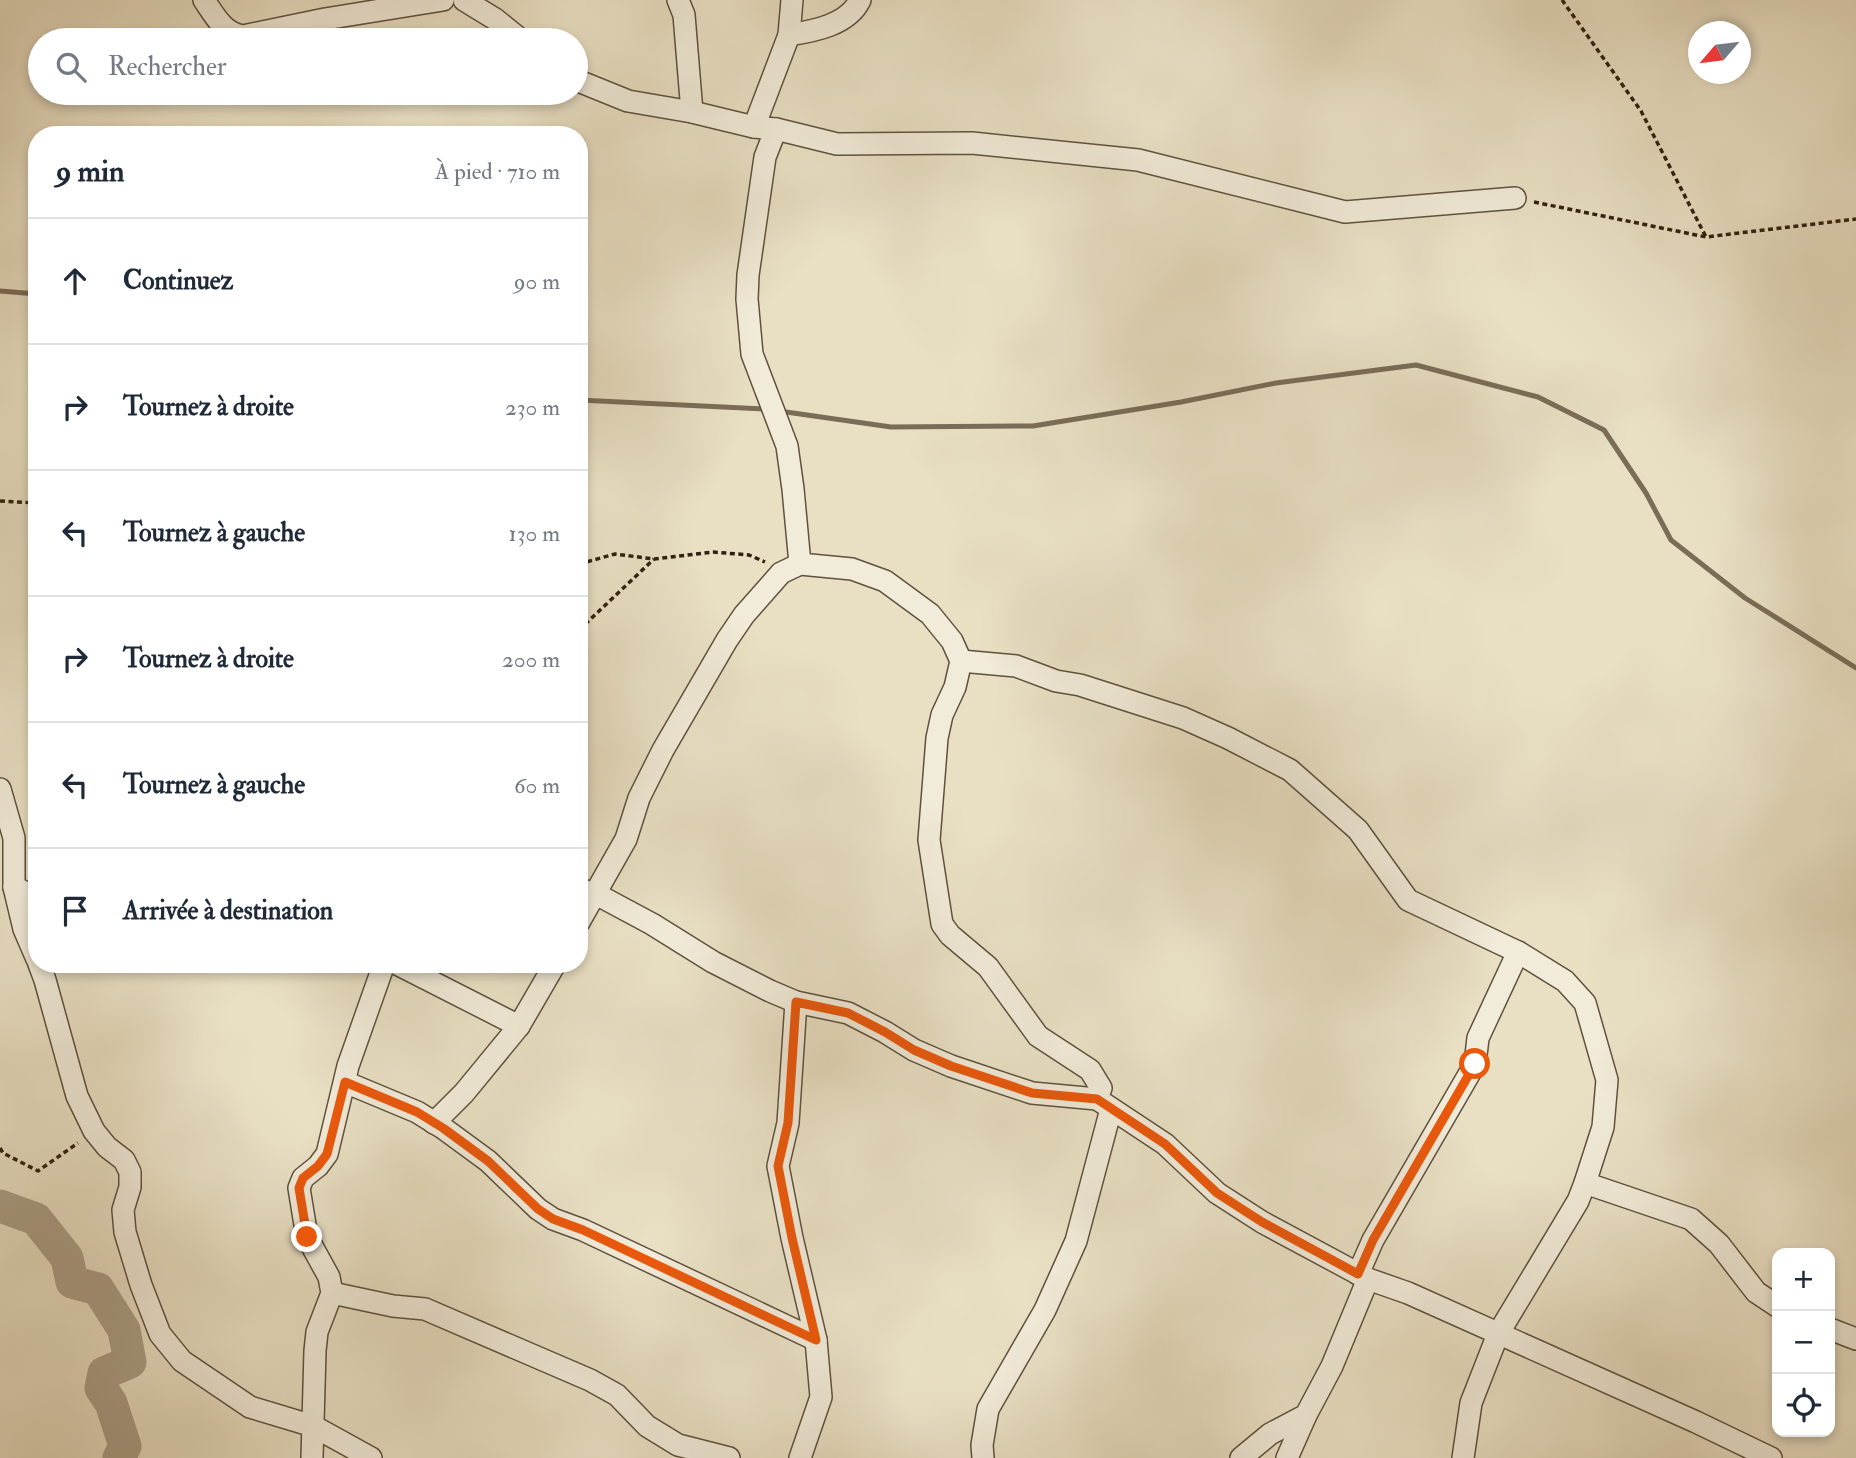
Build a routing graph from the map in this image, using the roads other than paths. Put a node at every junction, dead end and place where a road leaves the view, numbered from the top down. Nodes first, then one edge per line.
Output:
1 (204, 0) edge
2 (443, 0) edge
3 (464, 0) edge
4 (678, 0) edge
5 (793, 0) edge
6 (860, 0) edge
7 (227, 28) edge
8 (282, 28) edge
9 (506, 28) edge
10 (789, 35) junction
11 (588, 84) edge
12 (692, 112) junction
13 (754, 127) junction
14 (776, 129) junction
15 (1515, 198) road end
16 (791, 569) junction
17 (961, 661) junction
18 (0, 789) edge
19 (14, 887) junction
20 (588, 890) edge
21 (588, 892) edge
22 (28, 894) edge
23 (28, 938) edge
24 (1518, 952) junction
25 (43, 973) edge
26 (381, 973) edge
27 (415, 973) edge
28 (550, 973) edge
29 (796, 1002) junction
30 (519, 1026) junction
31 (345, 1082) junction
32 (1104, 1104) junction
33 (434, 1123) junction
34 (1585, 1183) junction
35 (1363, 1277) junction
36 (332, 1293) junction
37 (1772, 1303) edge
38 (1835, 1331) edge
39 (1498, 1334) junction
40 (1856, 1339) edge
41 (816, 1340) junction
42 (1306, 1415) junction
43 (313, 1426) junction
44 (341, 1449) edge
45 (312, 1458) edge
46 (371, 1458) edge
47 (729, 1458) edge
48 (800, 1458) edge
49 (983, 1458) edge
50 (1241, 1458) edge
51 (1287, 1458) edge
52 (1463, 1458) edge
53 (1771, 1458) edge

1 - 7 street
2 - 8 street
3 - 9 street
4 - 12 street
5 - 10 street
6 - 10 street
10 - 13 street
11 - 12 street
12 - 13 street
13 - 14 street
14 - 15 street
14 - 16 street
16 - 17 street
16 - 20 street
17 - 24 street
17 - 32 street
18 - 19 street
19 - 22 street
19 - 23 street
21 - 29 street
24 - 34 street
24 - 35 street
25 - 43 street
26 - 31 street
27 - 30 street
28 - 30 street
29 - 32 street
29 - 41 street
30 - 33 street
31 - 33 street
31 - 36 street
32 - 35 street
32 - 49 street
33 - 41 street
34 - 37 street
34 - 39 street
35 - 39 street
35 - 42 street
36 - 43 street
36 - 47 street
38 - 40 street
39 - 52 street
39 - 53 street
41 - 48 street
42 - 50 street
42 - 51 street
43 - 44 street
43 - 45 street
44 - 46 street

